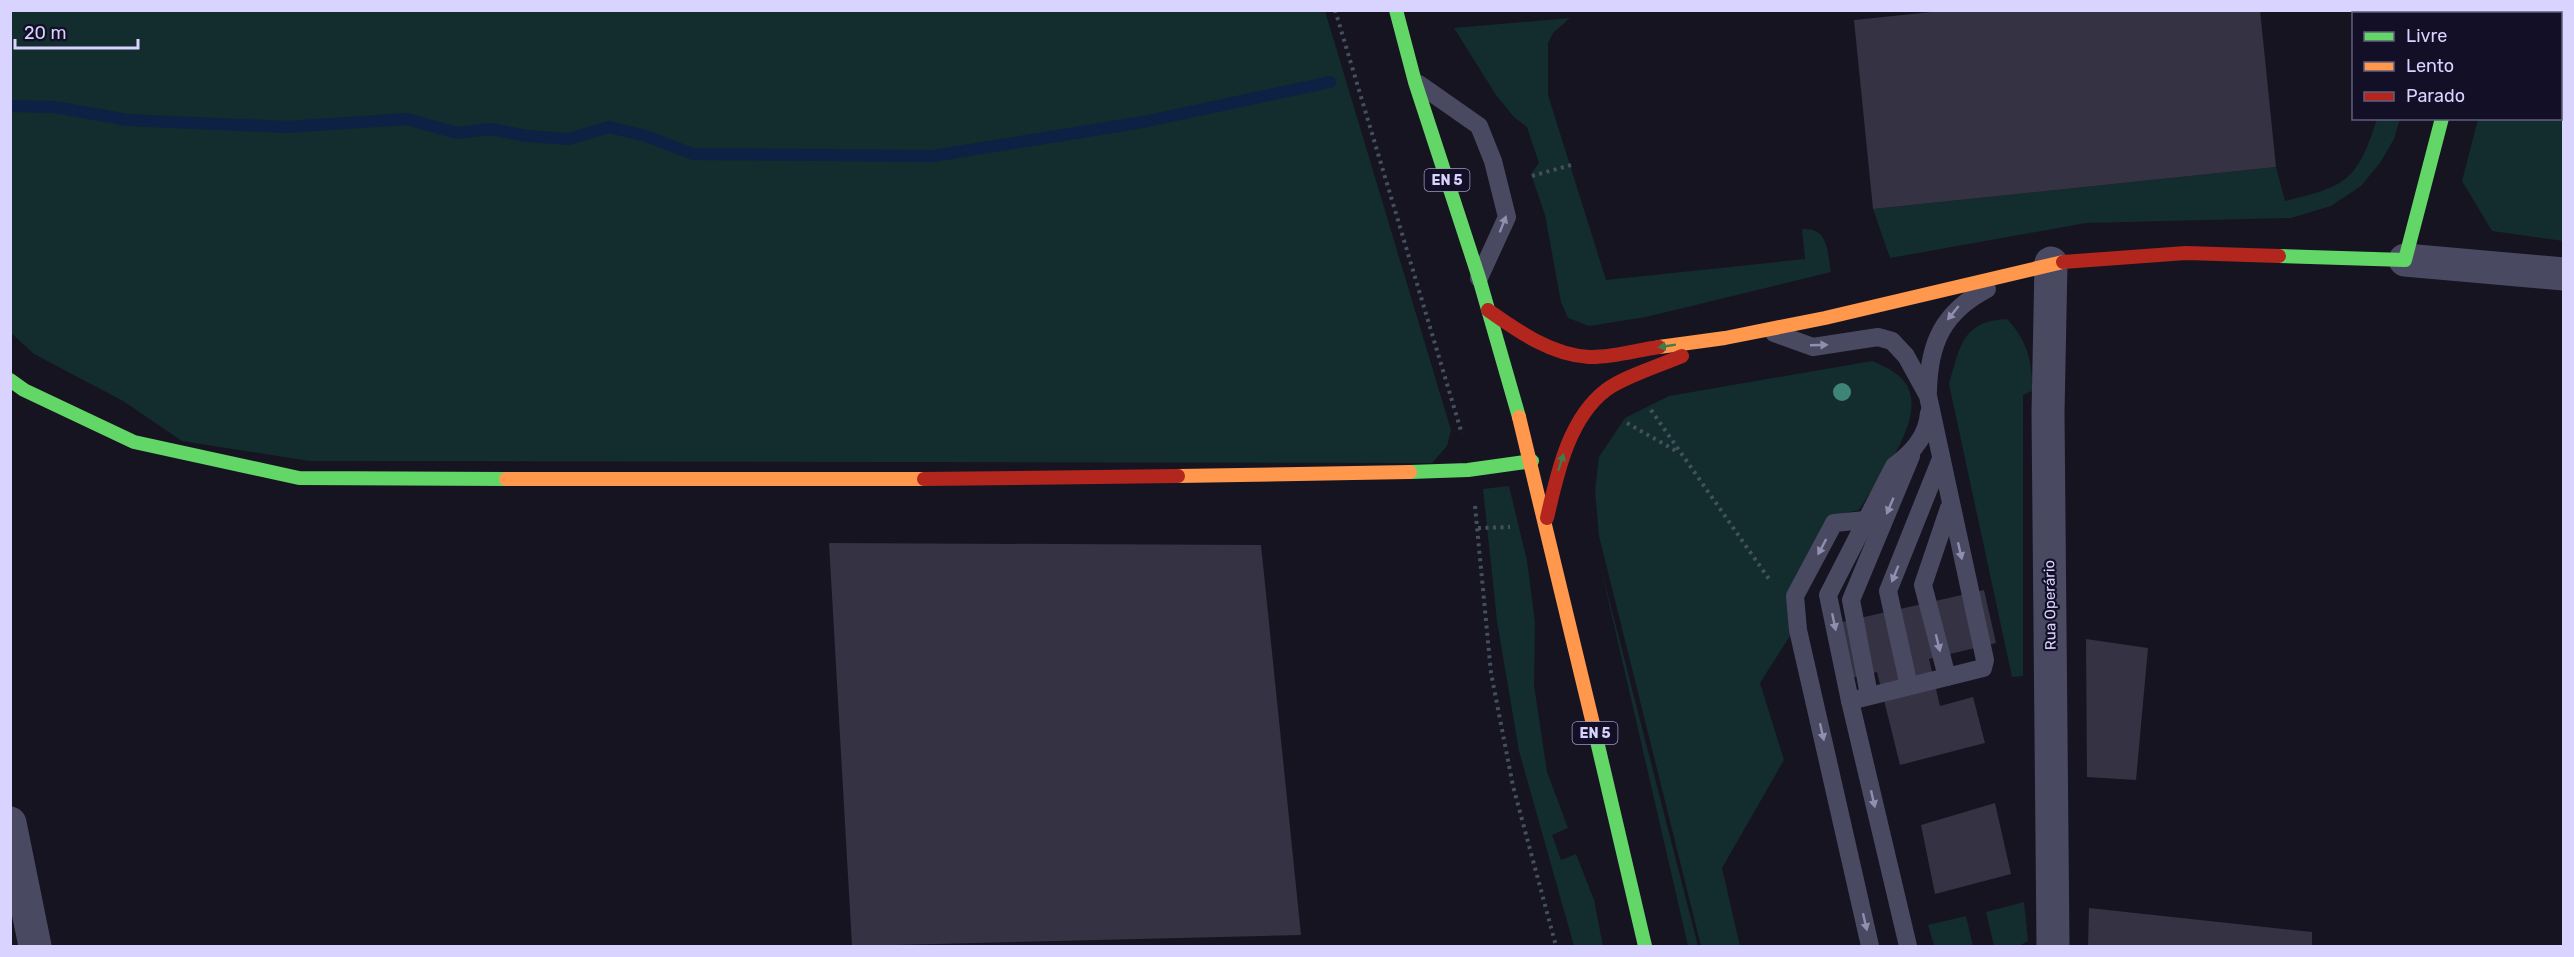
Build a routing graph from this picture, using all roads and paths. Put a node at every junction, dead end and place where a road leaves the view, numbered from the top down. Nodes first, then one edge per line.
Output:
1 (1396, 10) edge
2 (1415, 82) junction
3 (2441, 120) edge
4 (1570, 165) dead end
5 (1532, 176) dead end
6 (2405, 260) junction
7 (2051, 263) junction
8 (2564, 274) edge
9 (1997, 277) junction
10 (1479, 278) junction
11 (1488, 310) junction
12 (1763, 329) junction
13 (1725, 338) junction
14 (10, 380) edge
15 (1929, 400) junction
16 (1644, 401) dead end
17 (1621, 420) dead end
18 (1913, 452) junction
19 (1680, 453) junction
20 (1532, 461) junction
21 (1940, 461) junction
22 (1950, 507) junction
23 (1547, 518) junction
24 (1866, 520) junction
25 (1519, 527) dead end
26 (1478, 528) dead end
27 (1771, 582) dead end
28 (1947, 677) junction
29 (1909, 686) junction
30 (1869, 695) junction
31 (1850, 701) junction
32 (10, 823) edge
33 (35, 946) edge
34 (1646, 946) edge
35 (1870, 946) edge
36 (1908, 946) edge
37 (2053, 946) edge

1 - 2 street, EN 5
2 - 10 street, EN 5
10 -> 2 lane
3 - 6 street
4 - 5 path
6 - 7 street
6 - 8 street
7 - 9 street
7 - 37 street, Rua Operário
9 - 12 street
9 -> 15 lane
10 - 11 street, EN 5
13 -> 11 street
11 - 20 street, EN 5
12 - 13 street
12 -> 15 lane
23 -> 13 street
14 - 20 street
15 - 18 lane
15 - 21 lane
16 - 19 path
17 - 19 path
18 - 24 lane
18 -> 30 lane
19 - 27 path
20 - 23 street, EN 5
21 - 22 lane
21 -> 29 lane
22 -> 28 lane
22 -> 28 lane
23 - 34 street, EN 5
24 -> 31 lane
24 -> 35 lane
25 - 26 path
28 - 29 lane
29 - 30 lane
30 - 31 lane
31 -> 36 lane
32 - 33 street

